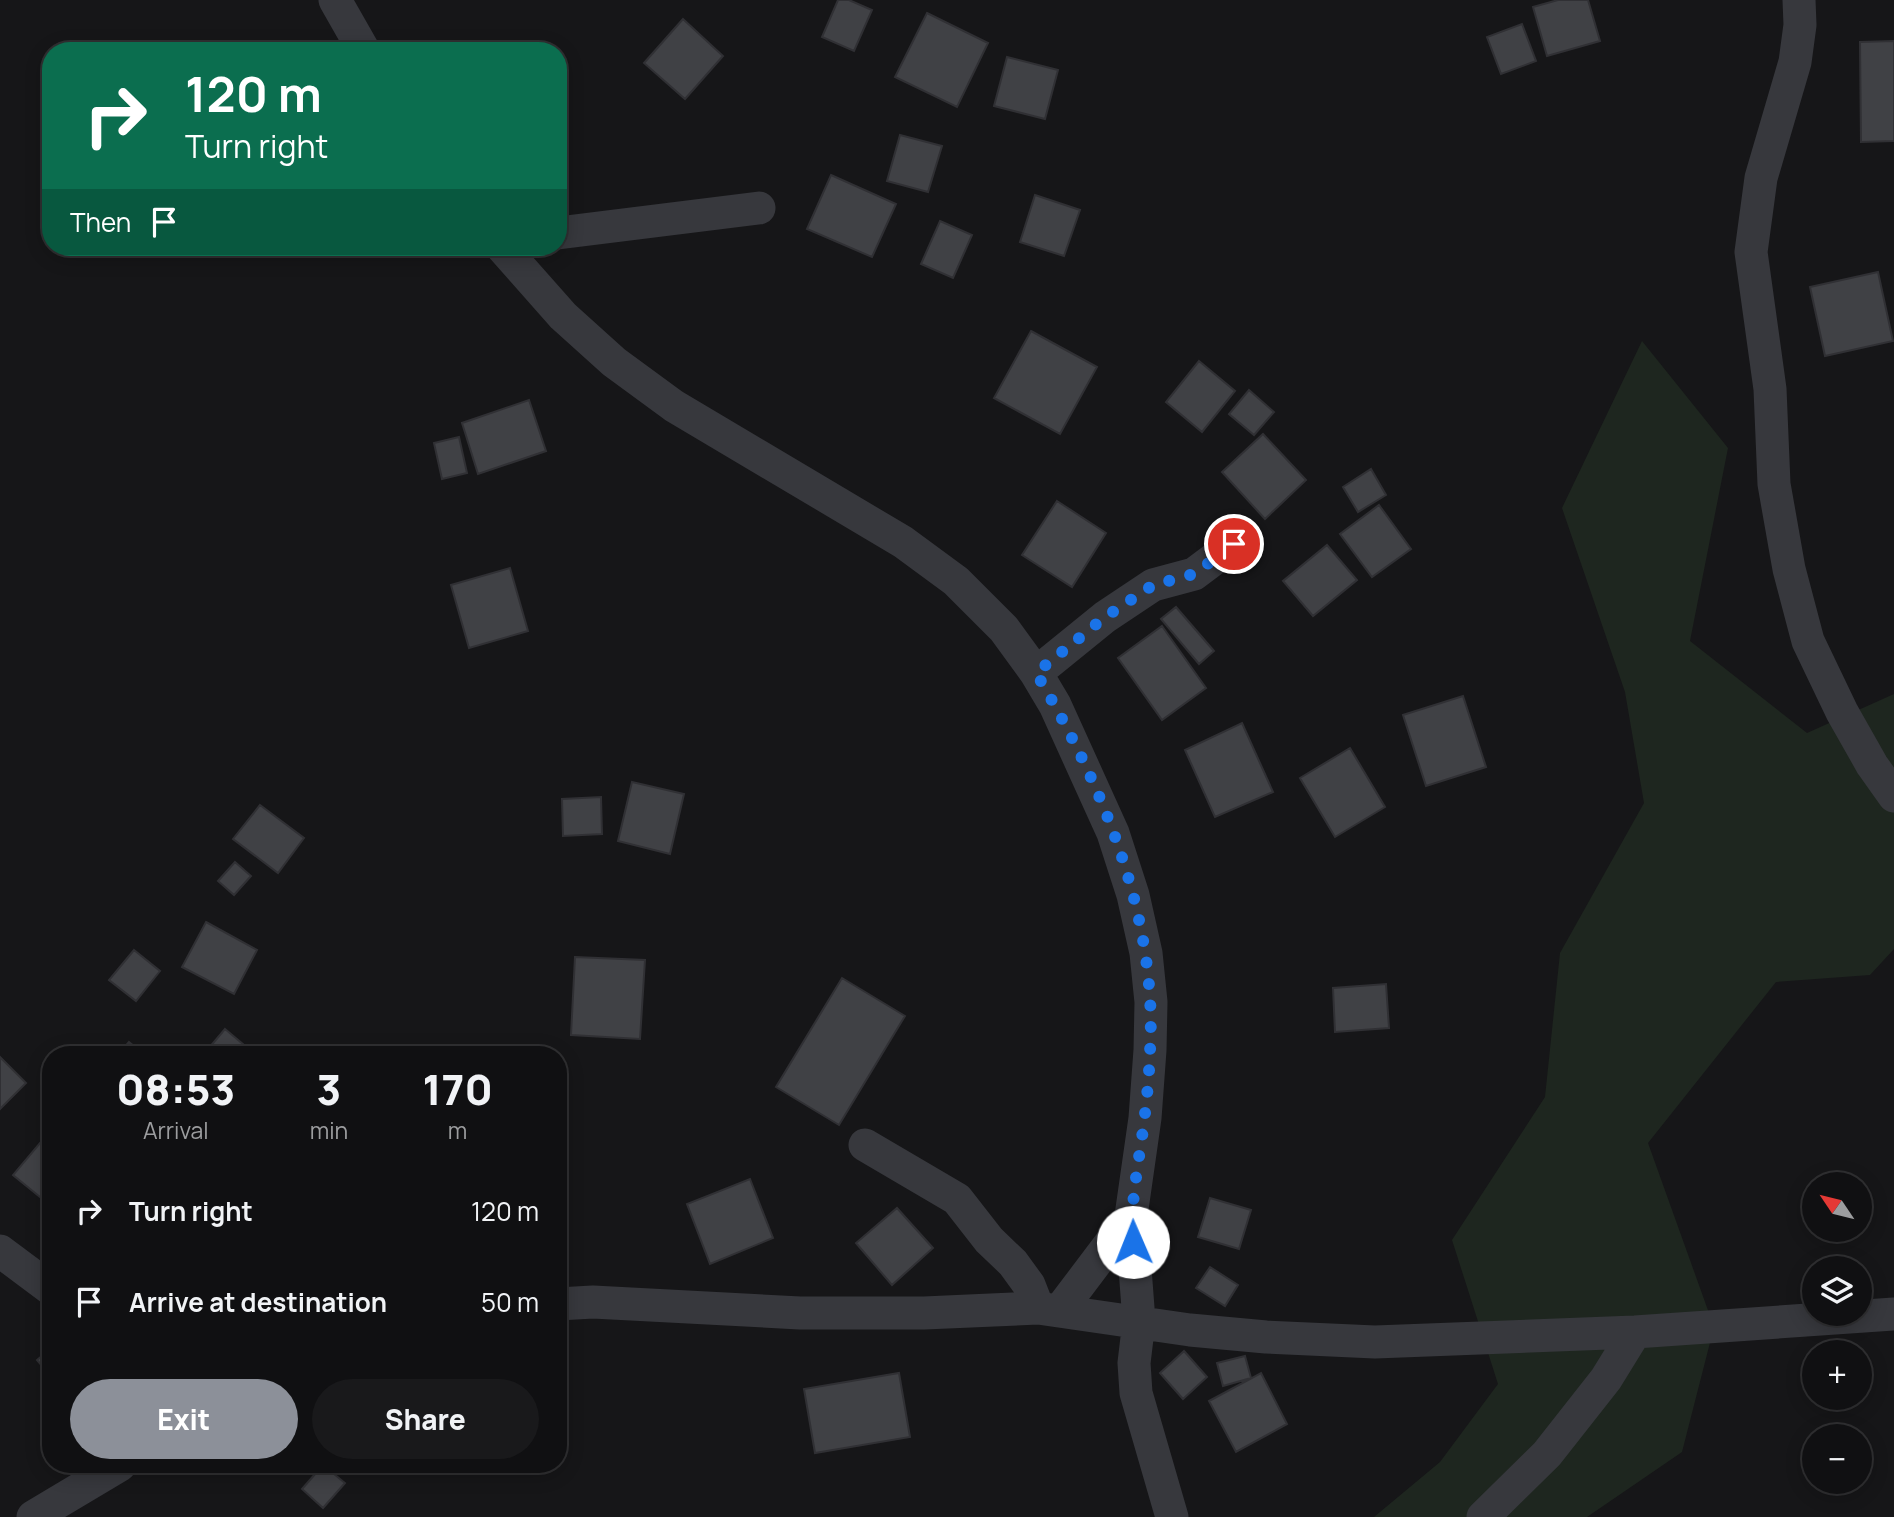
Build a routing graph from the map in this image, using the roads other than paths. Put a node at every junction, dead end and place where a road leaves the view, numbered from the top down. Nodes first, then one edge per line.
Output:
1 (335, 0) edge
2 (1799, 0) edge
3 (359, 42) edge
4 (758, 208) dead end
5 (567, 232) edge
6 (510, 256) edge
7 (1234, 544) dead end
8 (1036, 673) junction
9 (1894, 796) edge
10 (865, 1145) dead end
11 (1131, 1216) junction
12 (0, 1251) edge
13 (42, 1282) edge
14 (567, 1303) edge
15 (1049, 1309) junction
16 (1894, 1314) edge
17 (1139, 1321) junction
18 (1635, 1332) junction
19 (107, 1473) edge
20 (33, 1517) edge
21 (1172, 1517) edge
22 (1483, 1517) edge

1 - 3 street
2 - 9 street
4 - 5 street
6 - 8 street
7 - 8 street
8 - 11 street
10 - 15 street
11 - 15 street
11 - 17 street
12 - 13 street
14 - 15 street
15 - 17 street
16 - 18 street
17 - 18 street
17 - 21 street
18 - 22 street
19 - 20 street

